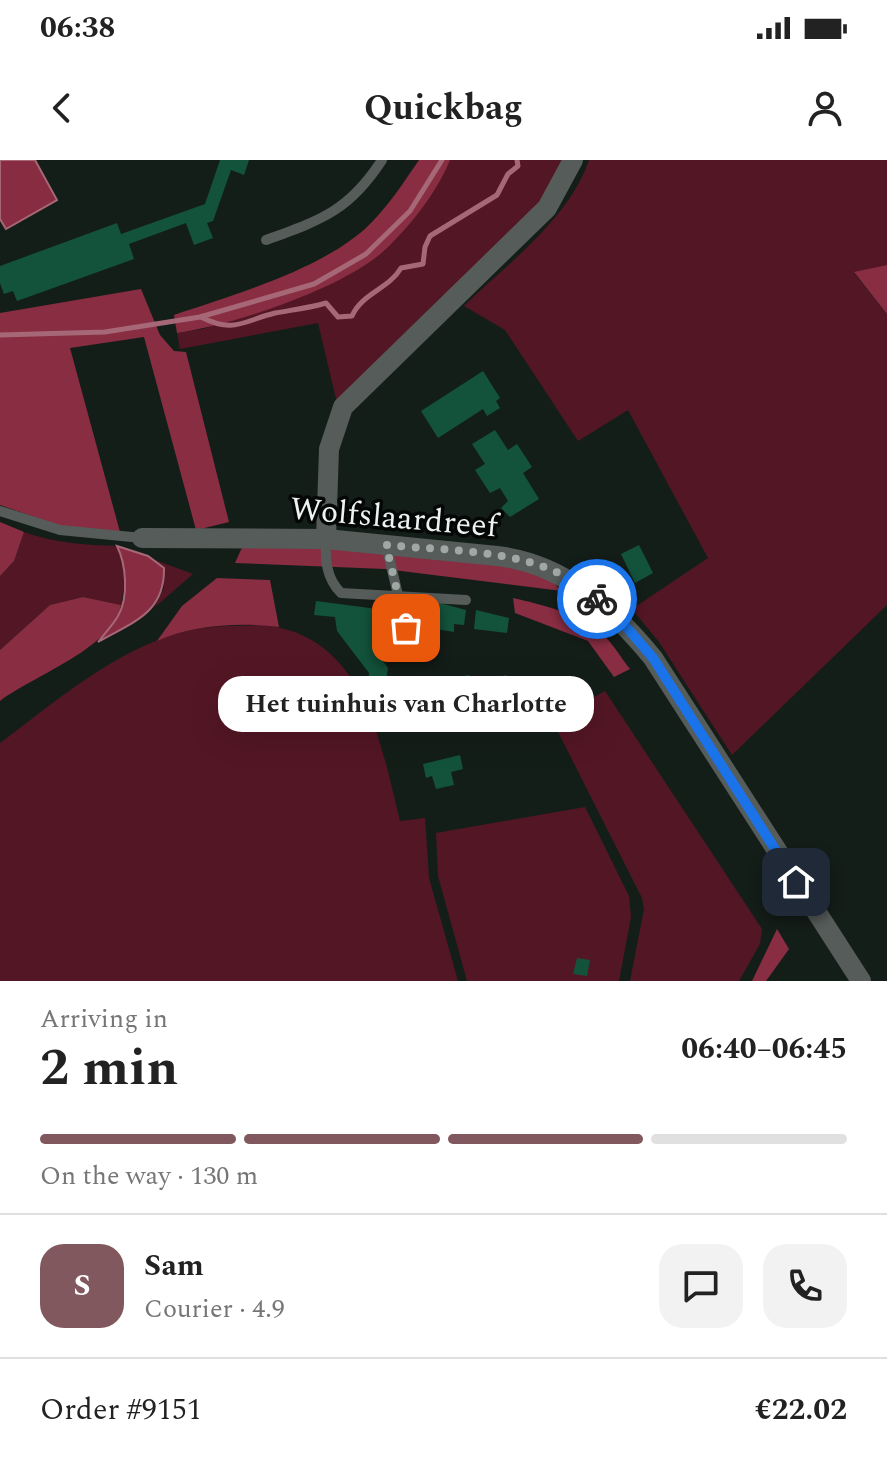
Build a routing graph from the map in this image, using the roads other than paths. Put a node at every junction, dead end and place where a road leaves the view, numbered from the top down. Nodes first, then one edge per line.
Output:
1 (382, 160) edge
2 (573, 160) edge
3 (266, 240) dead end
4 (0, 511) edge
5 (142, 538) joint
6 (326, 539) junction
7 (386, 545) junction
8 (400, 597) junction
9 (466, 600) dead end
10 (406, 628) dead end
11 (861, 981) edge

1 - 3 lane
2 - 6 street
4 - 5 lane, Wolfslaardreef
5 - 6 street, Wolfslaardreef
6 - 7 street, Wolfslaardreef
6 - 8 lane
7 - 8 lane
7 - 11 street, Wolfslaardreef
8 - 9 lane
8 - 10 lane

